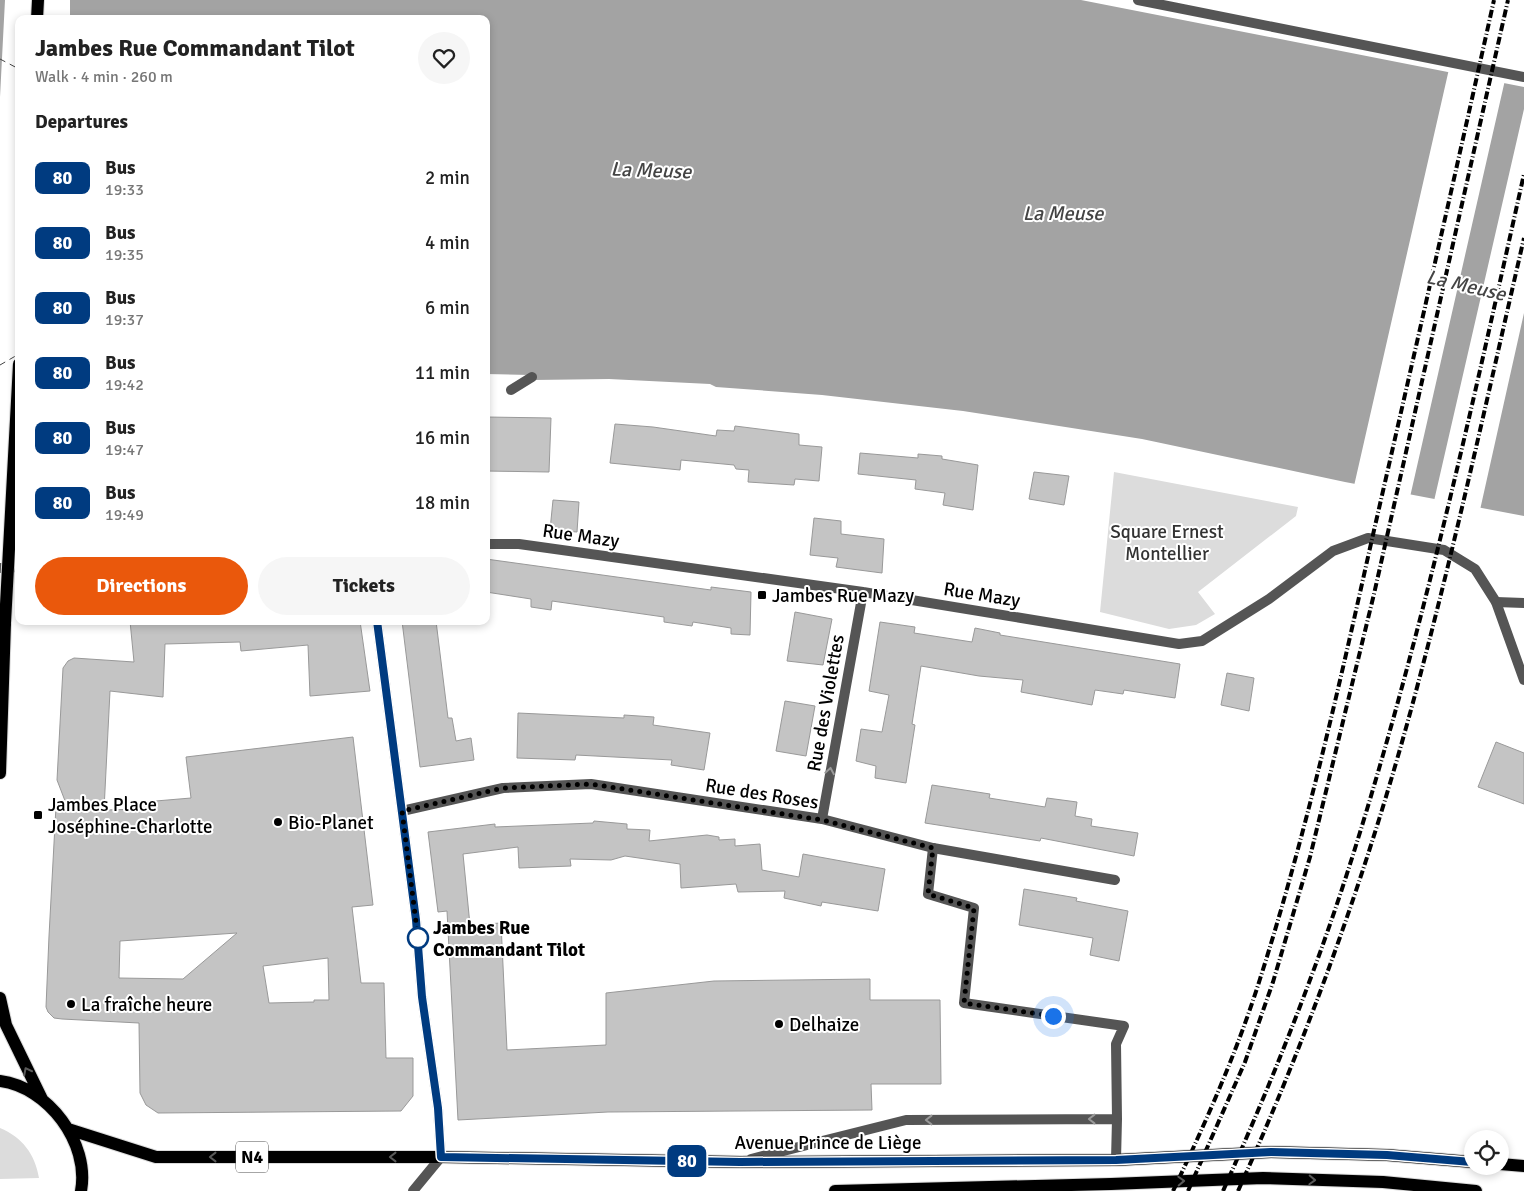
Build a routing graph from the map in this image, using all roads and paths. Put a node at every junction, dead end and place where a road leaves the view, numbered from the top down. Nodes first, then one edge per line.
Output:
1 (38, 0) edge
2 (1138, 0) edge
3 (37, 15) edge
4 (1524, 77) edge
5 (532, 377) dead end
6 (511, 390) dead end
7 (15, 438) edge
8 (490, 544) edge
9 (15, 567) edge
10 (0, 568) edge
11 (862, 592) junction
12 (1496, 602) junction
13 (1524, 603) edge
14 (378, 625) edge
15 (1524, 680) edge
16 (0, 773) edge
17 (402, 811) junction
18 (822, 820) junction
19 (933, 848) junction
20 (1115, 880) dead end
21 (0, 998) edge
22 (0, 1081) edge
23 (42, 1099) junction
24 (1117, 1119) junction
25 (68, 1129) junction
26 (441, 1157) junction
27 (1116, 1160) junction
28 (1464, 1161) edge
29 (740, 1162) junction
30 (1509, 1165) edge
31 (1524, 1166) edge
32 (81, 1191) edge
33 (414, 1191) edge
34 (834, 1191) edge
35 (1476, 1191) edge

1 - 3 main road
2 - 4 street
5 - 6 street
7 - 16 main road, bridge
8 - 11 street, Rue Mazy
9 - 10 street
11 - 12 street, Rue Mazy
18 -> 11 street, Rue des Violettes
12 - 13 street
12 - 15 street
14 - 17 street
17 - 18 street, Rue des Roses
17 - 26 street
18 - 19 street, Rue des Roses
19 - 20 street, Rue des Roses
19 - 24 street
23 -> 21 main road
22 - 23 main road
23 - 25 main road
24 - 27 street
24 -> 29 street
26 -> 25 main road, Avenue Prince de Liège / N4
25 - 32 main road
26 - 29 main road, Avenue Prince de Liège / N4
26 - 33 street
27 - 28 main road, Avenue Prince de Liège / N4
27 - 29 main road, Avenue Prince de Liège / N4
30 - 31 main road
34 -> 35 main road

